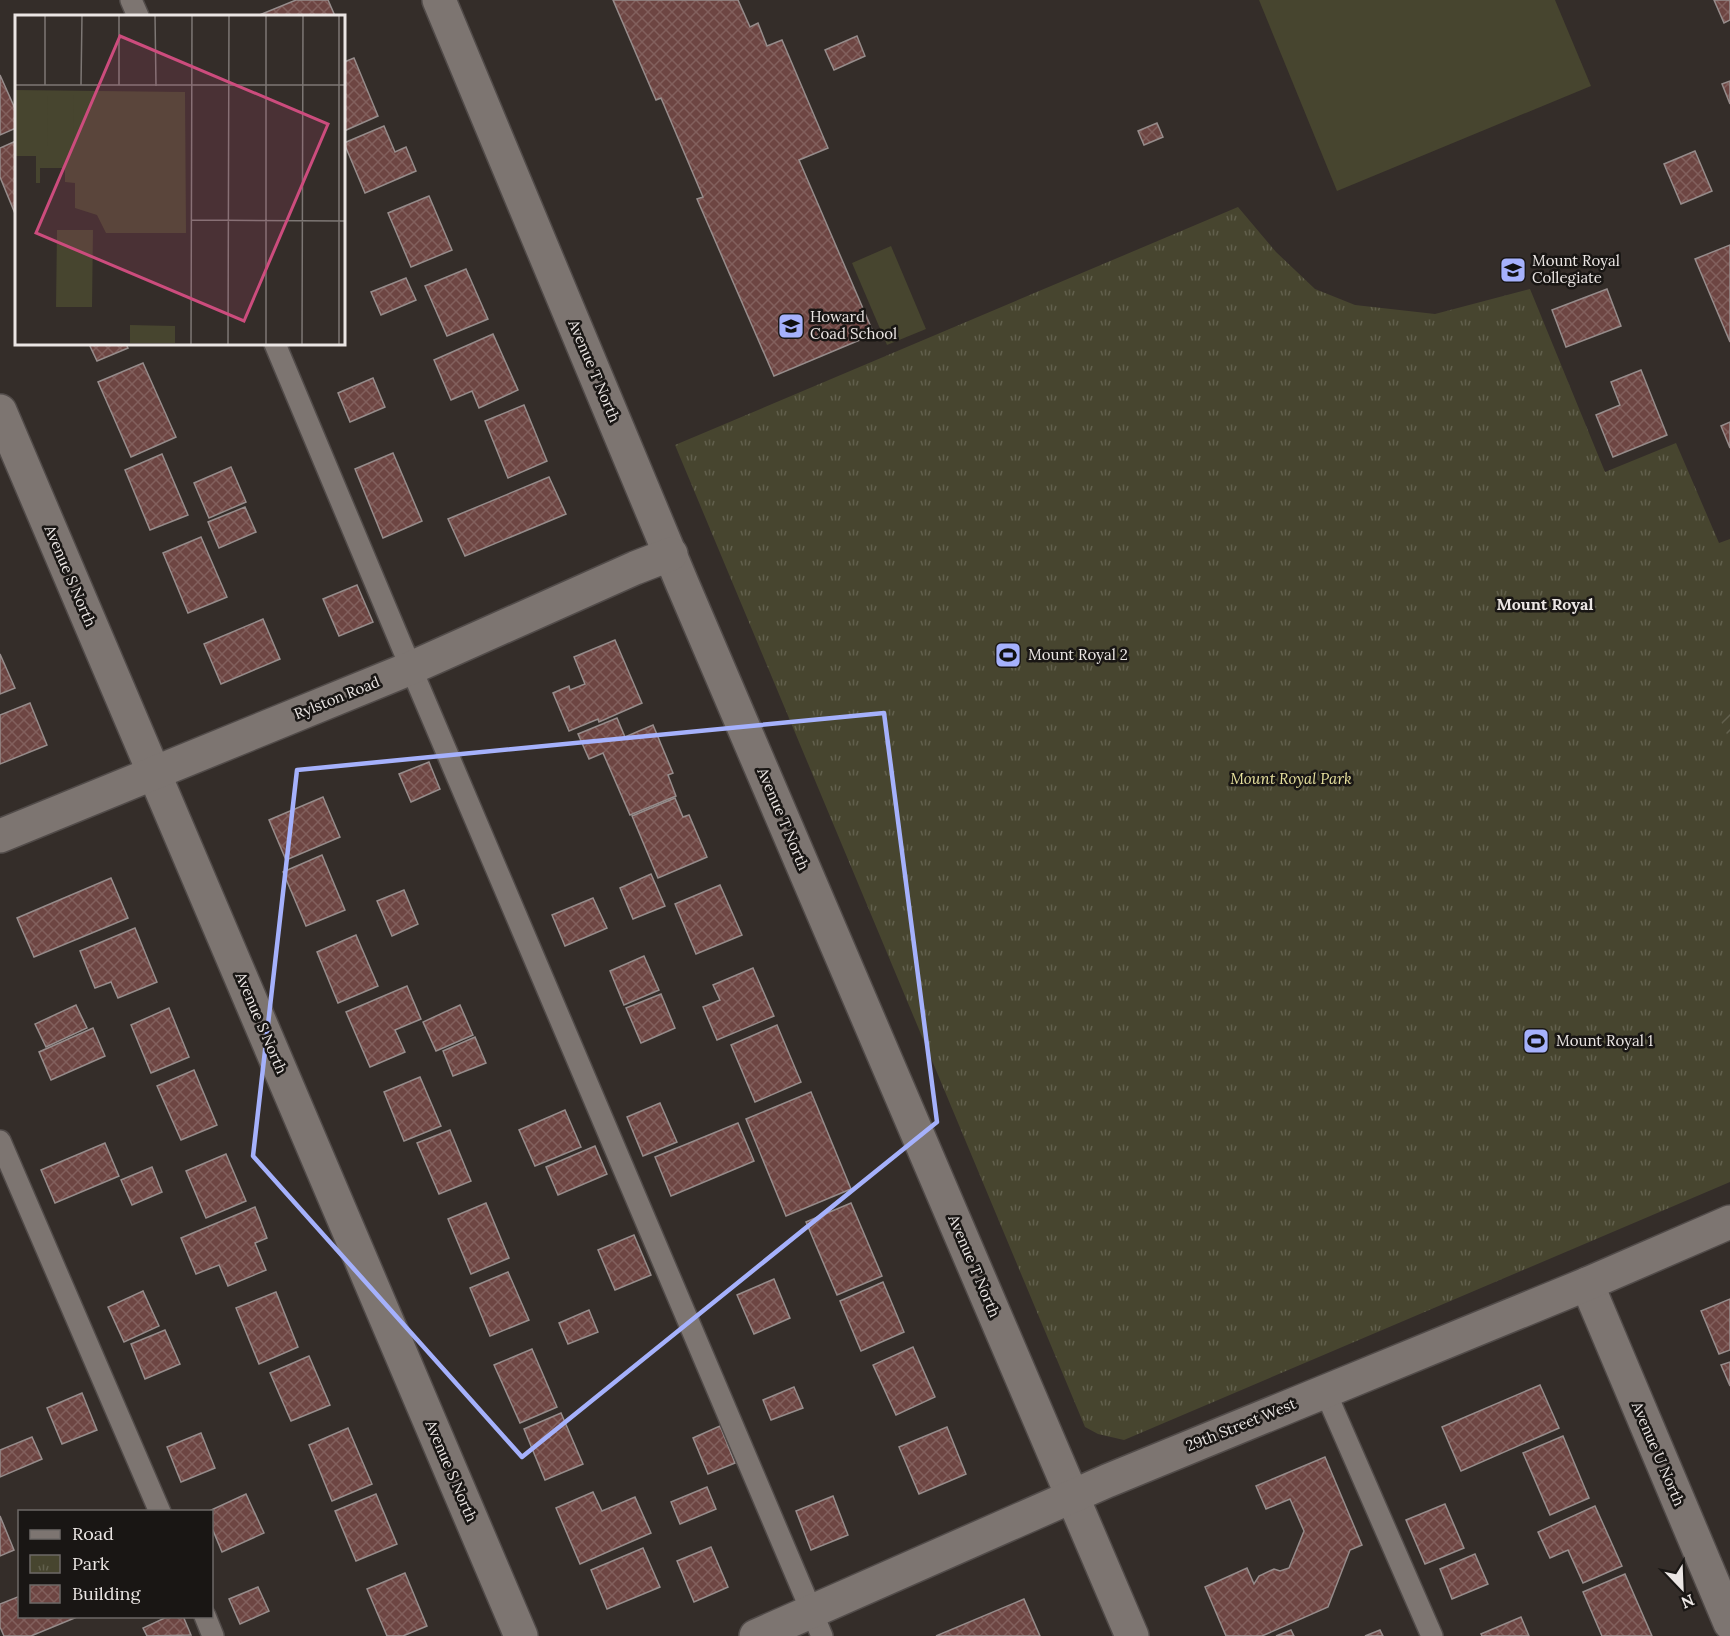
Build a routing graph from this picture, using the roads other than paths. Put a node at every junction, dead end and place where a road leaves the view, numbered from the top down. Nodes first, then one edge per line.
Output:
1 (131, 0) edge
2 (439, 0) edge
3 (138, 15) edge
4 (275, 345) edge
5 (0, 411) edge
6 (671, 554) junction
7 (411, 668) junction
8 (154, 773) junction
9 (0, 836) edge
10 (0, 1141) edge
11 (1730, 1222) edge
12 (1587, 1284) junction
13 (1325, 1390) junction
14 (1072, 1496) junction
15 (159, 1510) edge
16 (205, 1618) edge
17 (1730, 1623) edge
18 (817, 1624) edge
19 (213, 1636) edge
20 (520, 1636) edge
21 (756, 1636) edge
22 (1132, 1636) edge
23 (1432, 1636) edge

1 - 3 lane
2 - 6 street, Avenue T North
4 - 7 lane
5 - 8 street, Avenue S North
6 - 7 street, Rylston Road
6 - 14 street, Avenue T North
7 - 8 street, Rylston Road
7 - 18 lane
8 - 9 street, Rylston Road
8 - 20 street, Avenue S North
10 - 15 lane
11 - 12 street, 29th Street West
12 - 13 street, 29th Street West
12 - 17 street, Avenue U North
13 - 14 street, 29th Street West
13 - 23 lane
14 - 18 street, 29th Street West
14 - 22 street, Avenue T North
16 - 19 lane
18 - 21 street, 29th Street West

